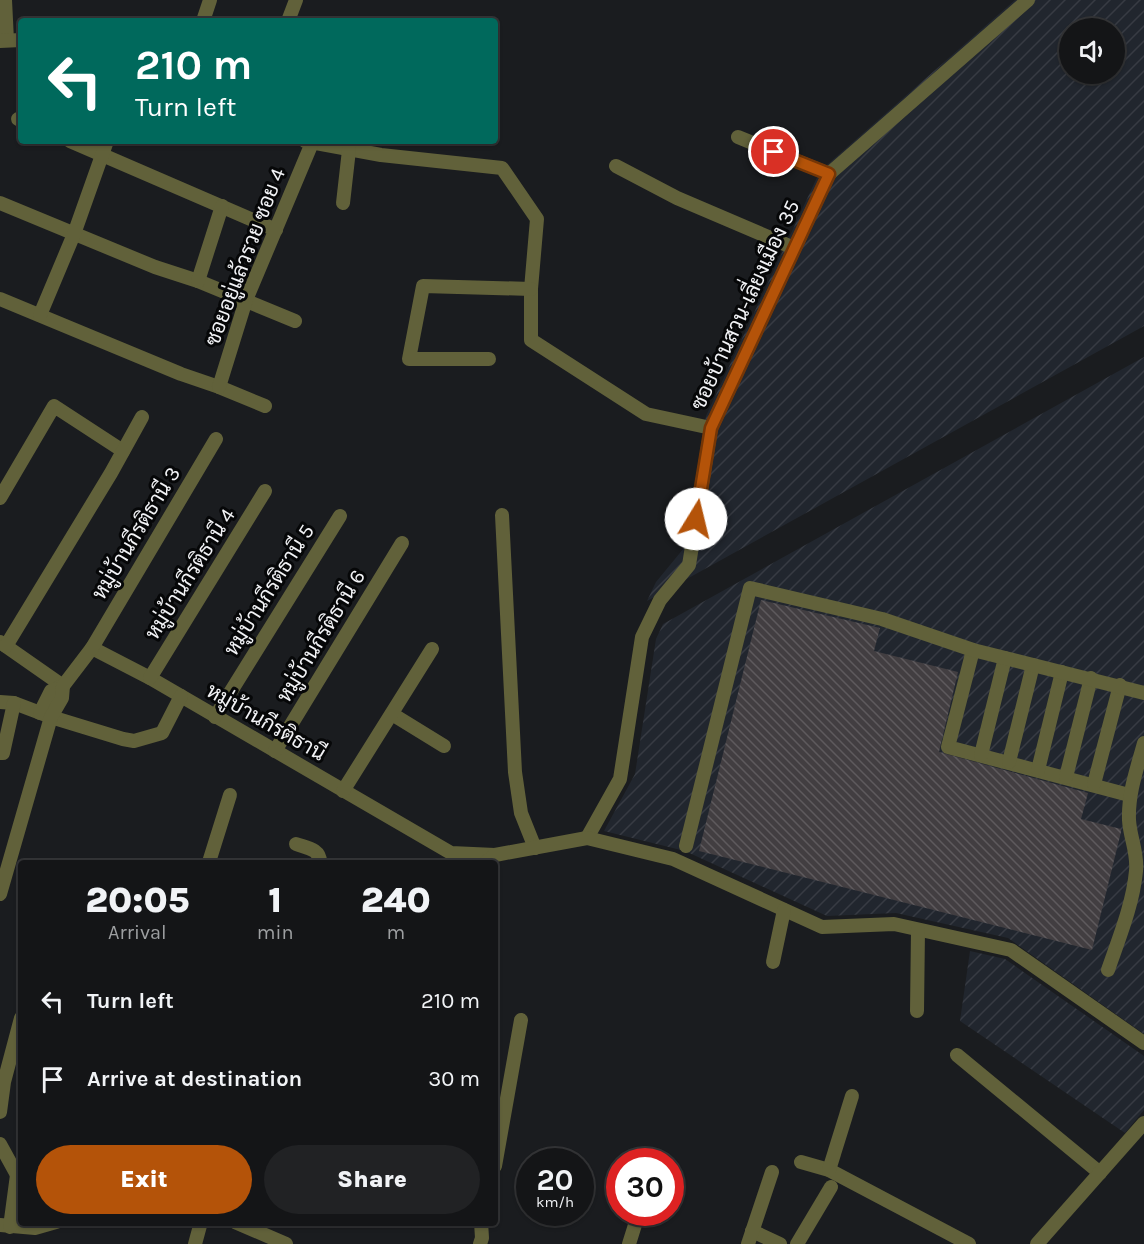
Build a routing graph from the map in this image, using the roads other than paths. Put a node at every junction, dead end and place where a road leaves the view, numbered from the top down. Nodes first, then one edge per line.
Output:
1 (5, 0) edge
2 (210, 0) edge
3 (296, 0) edge
4 (1028, 0) edge
5 (204, 18) edge
6 (289, 18) edge
7 (9, 40) edge
8 (738, 137) dead end
9 (85, 144) edge
10 (308, 144) edge
11 (319, 144) edge
12 (104, 148) edge
13 (349, 150) junction
14 (616, 166) dead end
15 (829, 174) junction
16 (0, 203) edge
17 (343, 203) dead end
18 (222, 206) junction
19 (276, 230) junction
20 (74, 234) junction
21 (794, 248) junction
22 (198, 281) junction
23 (531, 289) junction
24 (0, 299) edge
25 (246, 300) junction
26 (40, 315) junction
27 (295, 321) dead end
28 (489, 359) dead end
29 (219, 387) junction
30 (265, 406) dead end
31 (142, 417) dead end
32 (711, 428) junction
33 (216, 439) dead end
34 (123, 451) junction
35 (265, 491) dead end
36 (0, 498) edge
37 (502, 515) dead end
38 (340, 516) dead end
39 (402, 543) dead end
40 (3, 644) edge
41 (92, 648) junction
42 (432, 649) dead end
43 (973, 650) junction
44 (1005, 658) junction
45 (1033, 664) junction
46 (1062, 672) junction
47 (150, 678) junction
48 (1090, 678) junction
49 (1120, 685) junction
50 (63, 686) junction
51 (1144, 693) edge
52 (181, 696) junction
53 (7, 703) edge
54 (392, 714) junction
55 (46, 715) junction
56 (215, 717) junction
57 (1144, 743) edge
58 (444, 746) dead end
59 (275, 751) junction
60 (981, 755) junction
61 (1, 756) edge
62 (1009, 762) junction
63 (1038, 770) junction
64 (1066, 777) junction
65 (1094, 784) junction
66 (344, 791) junction
67 (230, 795) dead end
68 (1129, 795) junction
69 (588, 838) junction
70 (296, 844) dead end
71 (686, 846) dead end
72 (535, 848) junction
73 (491, 859) edge
74 (210, 860) edge
75 (320, 860) edge
76 (0, 894) edge
77 (784, 910) junction
78 (918, 930) junction
79 (773, 962) dead end
80 (1108, 970) dead end
81 (917, 1011) dead end
82 (520, 1020) dead end
83 (18, 1029) edge
84 (1144, 1043) edge
85 (957, 1055) dead end
86 (852, 1096) dead end
87 (0, 1112) edge
88 (1144, 1124) edge
89 (0, 1144) edge
90 (498, 1148) edge
91 (801, 1162) dead end
92 (18, 1169) edge
93 (829, 1170) junction
94 (772, 1172) dead end
95 (1100, 1173) junction
96 (18, 1174) edge
97 (831, 1187) dead end
98 (5, 1226) edge
99 (42, 1226) edge
100 (200, 1226) edge
101 (244, 1226) edge
102 (481, 1226) edge
103 (635, 1226) edge
104 (750, 1238) edge
105 (282, 1243) edge
106 (195, 1244) edge
107 (480, 1244) edge
108 (630, 1244) edge
109 (780, 1244) edge
110 (797, 1244) edge
111 (969, 1244) edge
112 (1037, 1244) edge

1 - 7 street
2 - 5 street
3 - 6 street
4 - 15 street, ซอยบ้านสวน-เลี่ยงเมือง 35
8 - 15 street
9 - 12 street
10 - 19 street, ซอยอยู่แล้วรวย ซอย 4
11 - 13 street
12 - 18 street
12 - 20 street
13 - 17 street
13 - 23 street
14 - 21 street
15 - 21 street, ซอยบ้านสวน-เลี่ยงเมือง 35
16 - 20 street
18 - 19 street
18 - 22 street
19 - 25 street, ซอยอยู่แล้วรวย ซอย 4
20 - 22 street
20 - 26 street
21 - 32 street, ซอยบ้านสวน-เลี่ยงเมือง 35
22 - 25 street
23 - 28 street
23 - 32 street
24 - 26 street
25 - 27 street
25 - 29 street, ซอยอยู่แล้วรวย ซอย 4
26 - 29 street
29 - 30 street
31 - 34 street
32 - 69 street, ซอยบ้านสวน-เลี่ยงเมือง 35
33 - 41 street, หมู่บ้านกีรติธานี 3
34 - 36 street
34 - 40 street
35 - 47 street, หมู่บ้านกีรติธานี 4
37 - 72 street
38 - 56 street, หมู่บ้านกีรติธานี 5
39 - 59 street, หมู่บ้านกีรติธานี 6
40 - 50 street
41 - 47 street, หมู่บ้านกีรติธานี
41 - 50 street
42 - 54 street
43 - 44 street
43 - 60 street
43 - 71 street
44 - 45 street
44 - 60 street
45 - 46 street
45 - 62 street
46 - 48 street
46 - 63 street
47 - 52 street, หมู่บ้านกีรติธานี
48 - 49 street
48 - 64 street
49 - 51 street
49 - 65 street
50 - 55 street
52 - 55 street
52 - 56 street, หมู่บ้านกีรติธานี
53 - 55 street
53 - 61 street
54 - 58 street
54 - 66 street
55 - 76 street
56 - 59 street, หมู่บ้านกีรติธานี
57 - 68 street
59 - 66 street, หมู่บ้านกีรติธานี
60 - 62 street
62 - 63 street
63 - 64 street
64 - 65 street
65 - 68 street
66 - 73 street, หมู่บ้านกีรติธานี
67 - 74 street
68 - 80 street
69 - 72 street, หมู่บ้านกีรติธานี
69 - 77 street
70 - 75 street
72 - 73 street, หมู่บ้านกีรติธานี
77 - 78 street
77 - 79 street
78 - 81 street
78 - 84 street
82 - 90 street
83 - 87 street
85 - 95 street
86 - 93 street
88 - 95 street
89 - 92 street
91 - 93 street
93 - 111 street
94 - 104 street
95 - 112 street
96 - 98 street
97 - 110 street
98 - 99 street
100 - 106 street
101 - 105 street
102 - 107 street
103 - 108 street
104 - 109 street

